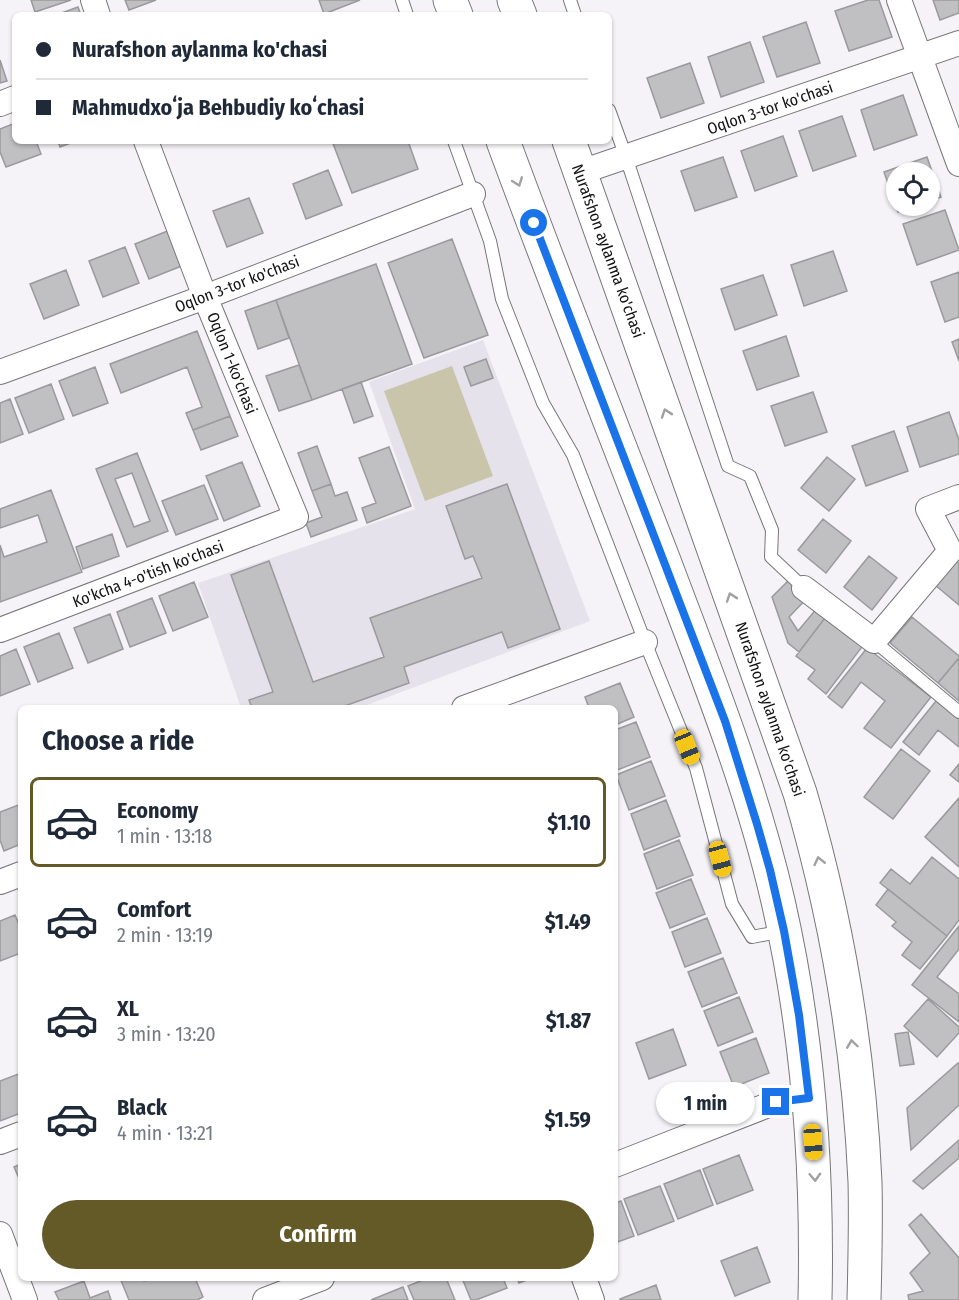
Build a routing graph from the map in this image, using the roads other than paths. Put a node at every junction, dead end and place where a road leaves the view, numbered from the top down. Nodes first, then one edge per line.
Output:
1 (899, 0) edge
2 (959, 43) edge
3 (920, 56) junction
4 (612, 118) edge
5 (147, 144) edge
6 (455, 144) edge
7 (504, 144) edge
8 (570, 144) edge
9 (626, 157) junction
10 (959, 164) edge
11 (581, 172) junction
12 (473, 194) junction
13 (205, 297) junction
14 (0, 372) edge
15 (959, 497) edge
16 (296, 517) joint
17 (954, 554) edge
18 (804, 588) joint
19 (0, 630) edge
20 (874, 640) junction
21 (645, 642) junction
22 (472, 705) edge
23 (959, 712) edge
24 (18, 875) edge
25 (0, 882) edge
26 (784, 931) junction
27 (809, 1098) junction
28 (18, 1135) edge
29 (0, 1142) edge
30 (618, 1164) edge
31 (0, 1234) edge
32 (816, 1242) junction
33 (865, 1244) junction
34 (314, 1281) edge
35 (585, 1281) edge
36 (25, 1300) edge
37 (265, 1300) edge
38 (592, 1300) edge
39 (815, 1300) edge
40 (864, 1300) edge

1 - 3 street
2 - 3 street, Oqlon 3-tor ko'chasi
3 - 9 street, Oqlon 3-tor ko'chasi
3 - 10 street
4 - 9 lane
5 - 13 street, Oqlon 1-ko'chasi
6 - 12 lane
7 -> 26 main road
8 - 11 main road, Nurafshon aylanma ko'chasi
9 - 11 street, Oqlon 3-tor ko'chasi
9 - 18 lane
33 -> 11 main road, Nurafshon aylanma ko'chasi
12 - 13 street, Oqlon 3-tor ko'chasi
12 - 21 lane
13 - 14 street, Oqlon 3-tor ko'chasi
13 - 16 street, Oqlon 1-ko'chasi
15 - 17 street
16 - 19 street, Ko'kcha 4-o'tish ko'chasi
17 - 20 street
18 - 20 street
20 - 23 lane
21 - 22 street
21 - 26 lane
24 - 25 street
26 - 27 main road
27 - 30 street
27 -> 32 main road
28 - 29 street
31 - 36 street
32 - 33 main road
32 - 39 main road
33 - 40 main road, Nurafshon aylanma ko'chasi
34 - 37 street
35 - 38 street

